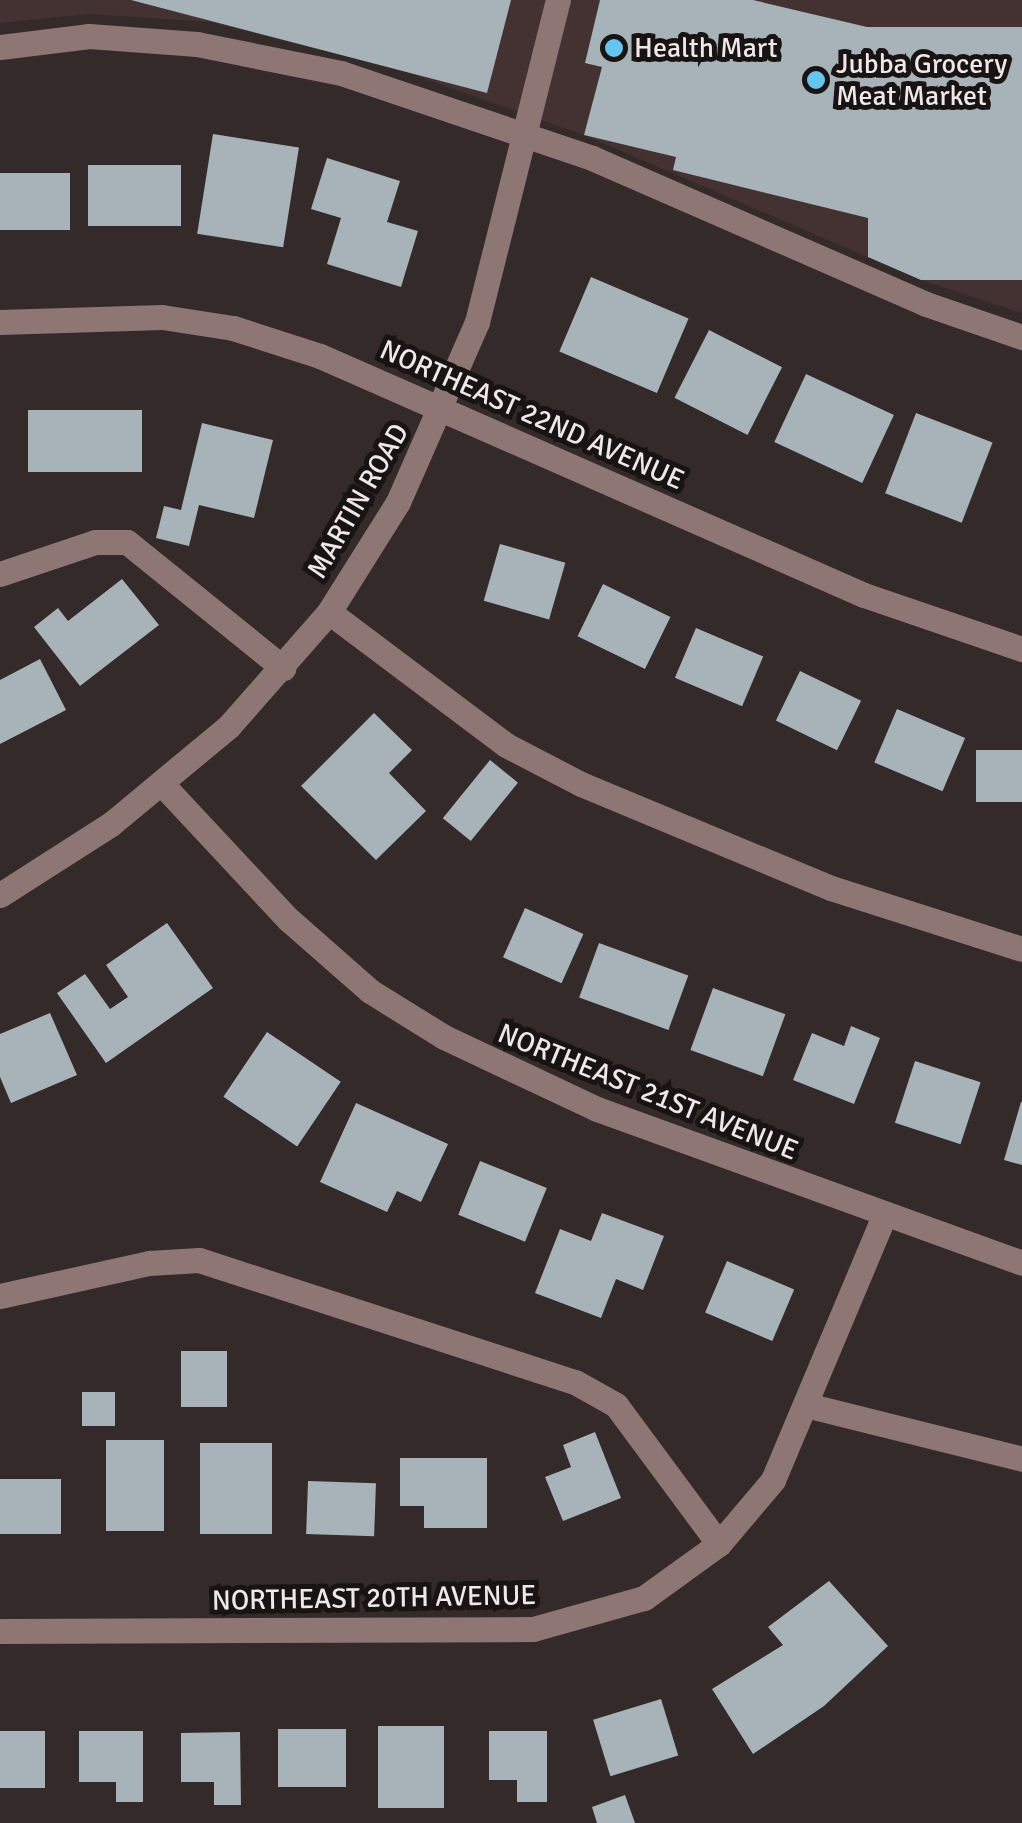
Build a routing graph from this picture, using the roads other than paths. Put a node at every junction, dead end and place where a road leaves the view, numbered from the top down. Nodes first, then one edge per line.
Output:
1 (558, 0) edge
2 (0, 48) edge
3 (526, 134) junction
4 (0, 322) edge
5 (1022, 337) edge
6 (444, 407) junction
7 (0, 574) edge
8 (328, 612) junction
9 (1022, 649) edge
10 (283, 668) junction
11 (162, 784) junction
12 (0, 896) edge
13 (1022, 948) edge
14 (883, 1218) junction
15 (1022, 1263) edge
16 (0, 1296) edge
17 (806, 1405) junction
18 (1022, 1459) edge
19 (719, 1544) junction
20 (0, 1630) edge

1 - 3 street, MARTIN ROAD
2 - 3 street
3 - 5 street
3 - 6 street, MARTIN ROAD
4 - 6 street, NORTHEAST 22ND AVENUE
6 - 8 street, MARTIN ROAD
6 - 9 street, NORTHEAST 22ND AVENUE
7 - 10 street
8 - 10 street, MARTIN ROAD
8 - 13 street
10 - 11 street, MARTIN ROAD
11 - 12 street, MARTIN ROAD
11 - 14 street, NORTHEAST 21ST AVENUE
14 - 15 street, NORTHEAST 21ST AVENUE
14 - 17 street, NORTHEAST 20TH AVENUE
16 - 19 street
17 - 18 street
17 - 19 street, NORTHEAST 20TH AVENUE
19 - 20 street, NORTHEAST 20TH AVENUE

